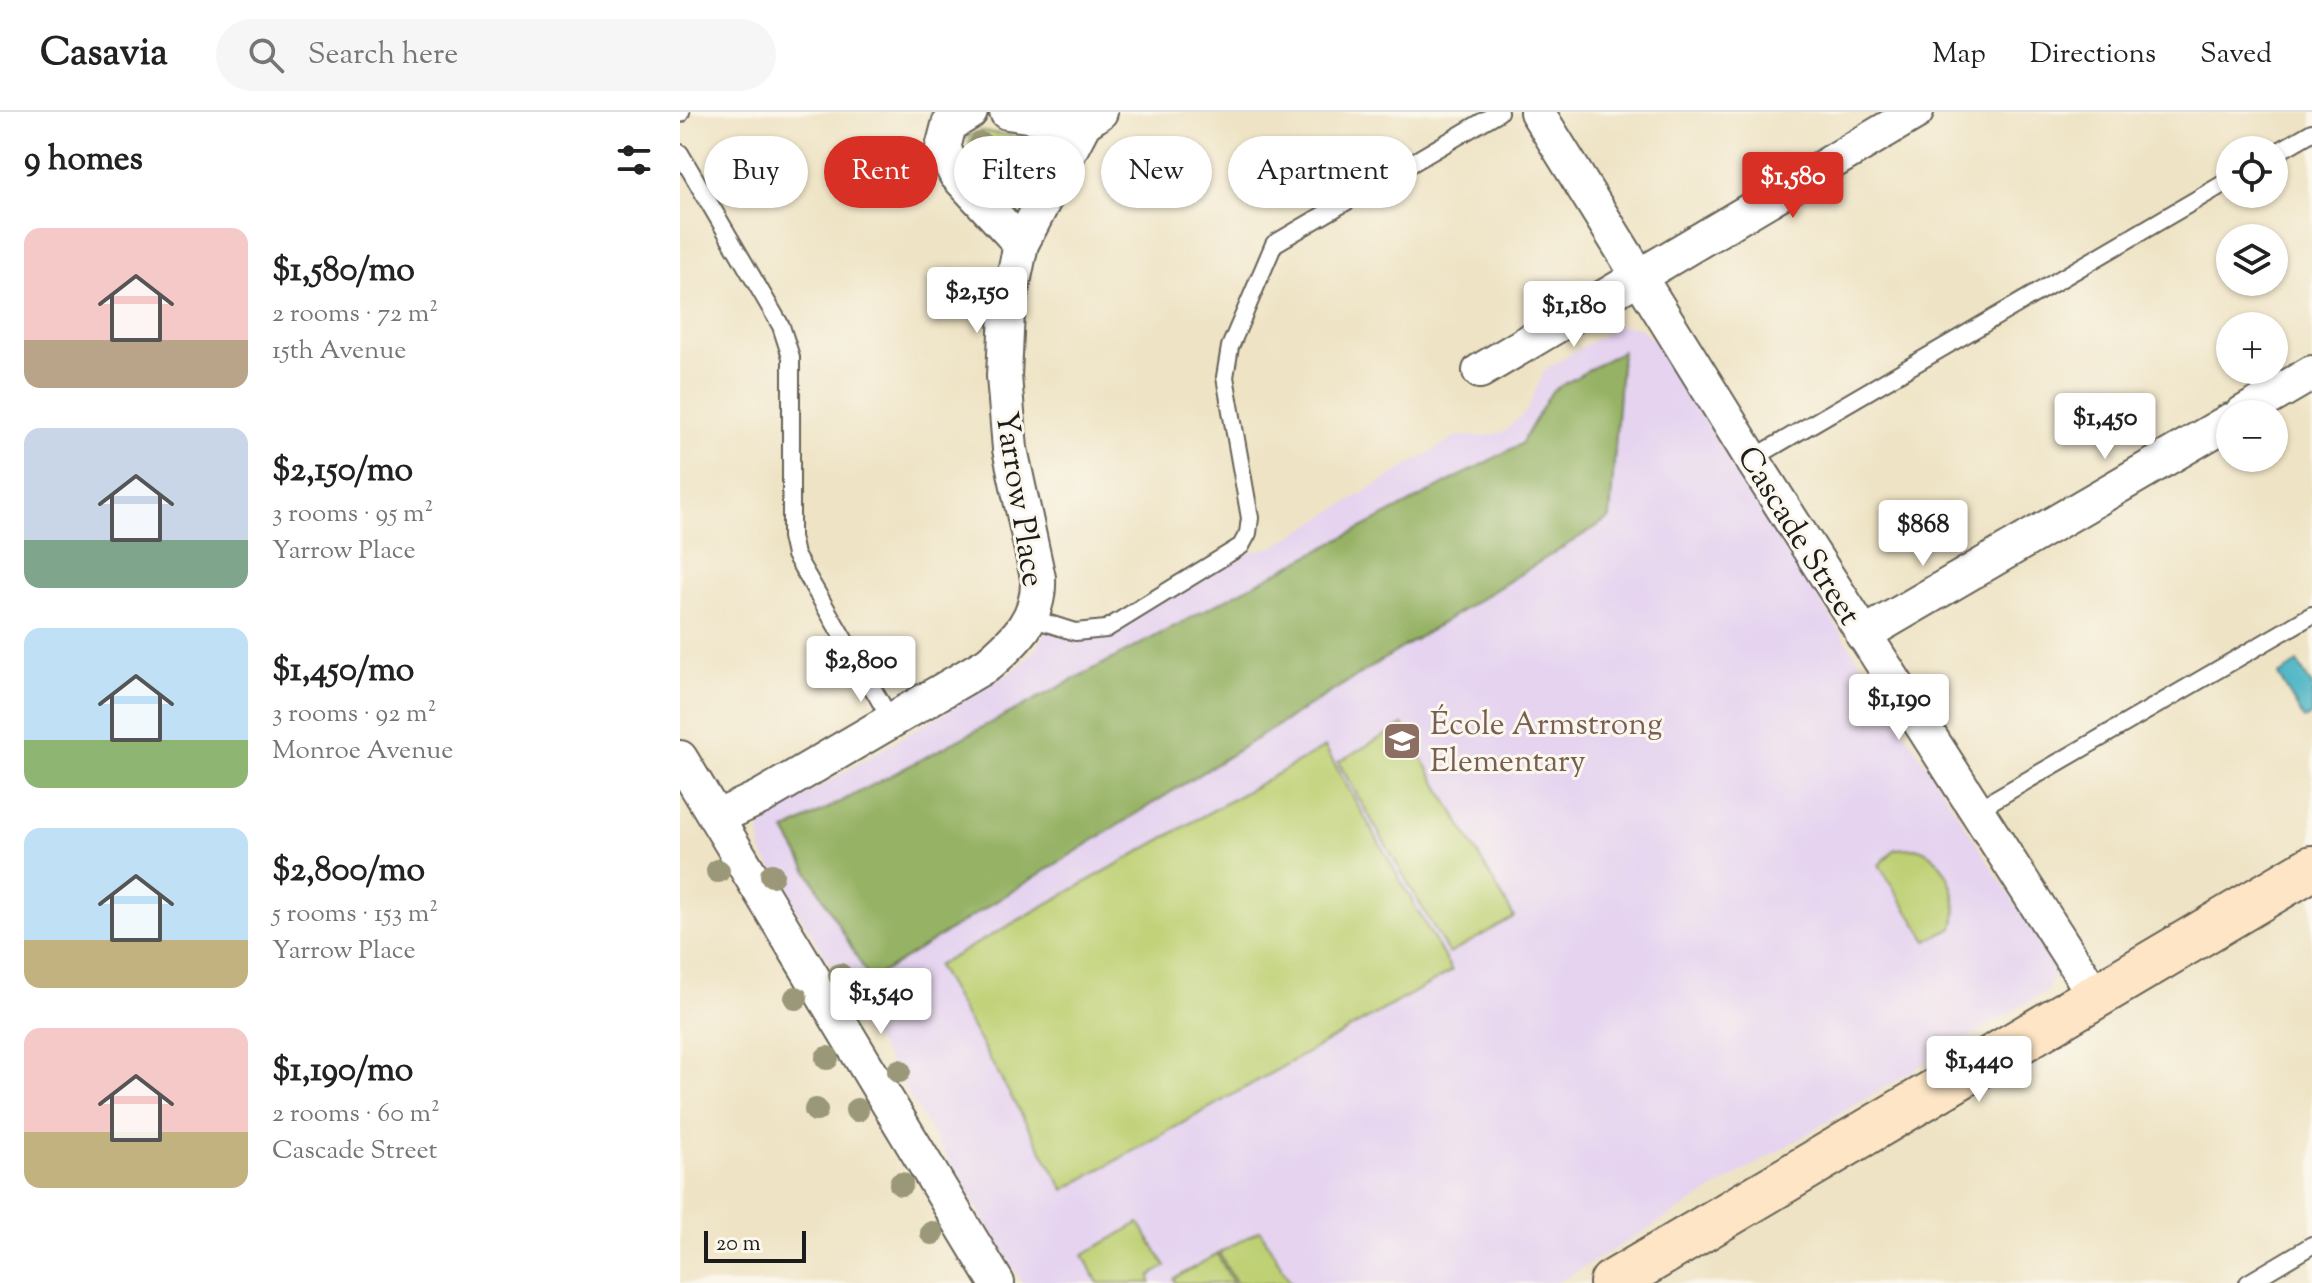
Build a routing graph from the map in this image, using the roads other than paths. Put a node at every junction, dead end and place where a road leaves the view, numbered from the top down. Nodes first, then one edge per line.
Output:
1 (970, 112) edge
2 (1007, 112) edge
3 (1499, 112) edge
4 (1537, 112) edge
5 (1916, 112) edge
6 (1092, 117) edge
7 (2312, 132) edge
8 (2288, 146) edge
9 (680, 153) edge
10 (2216, 188) edge
11 (1021, 244) junction
12 (1640, 277) junction
13 (1480, 371) dead end
14 (2312, 373) edge
15 (2266, 400) edge
16 (2216, 429) edge
17 (1752, 459) junction
18 (2312, 615) edge
19 (1031, 618) junction
20 (1863, 635) junction
21 (891, 720) junction
22 (680, 758) edge
23 (1978, 809) junction
24 (716, 818) junction
25 (2312, 868) edge
26 (2094, 994) junction
27 (2312, 1245) edge
28 (997, 1283) edge
29 (1612, 1283) edge
30 (2248, 1283) edge

1 - 11 street
2 - 6 street, Yarrow Place
3 - 19 lane
4 - 12 street, Cascade Street
5 - 12 street
6 - 11 street, Yarrow Place
7 - 8 lane
9 - 21 lane
10 - 17 lane
11 - 19 street, Yarrow Place
12 - 13 street
12 - 17 street, Cascade Street
14 - 15 street
16 - 20 street
17 - 20 street, Cascade Street
18 - 23 lane
19 - 21 street, Yarrow Place
20 - 23 street, Cascade Street
21 - 24 street, Yarrow Place
22 - 24 street
23 - 26 street, Cascade Street
24 - 28 street
25 - 26 street
26 - 29 street
27 - 30 lane

